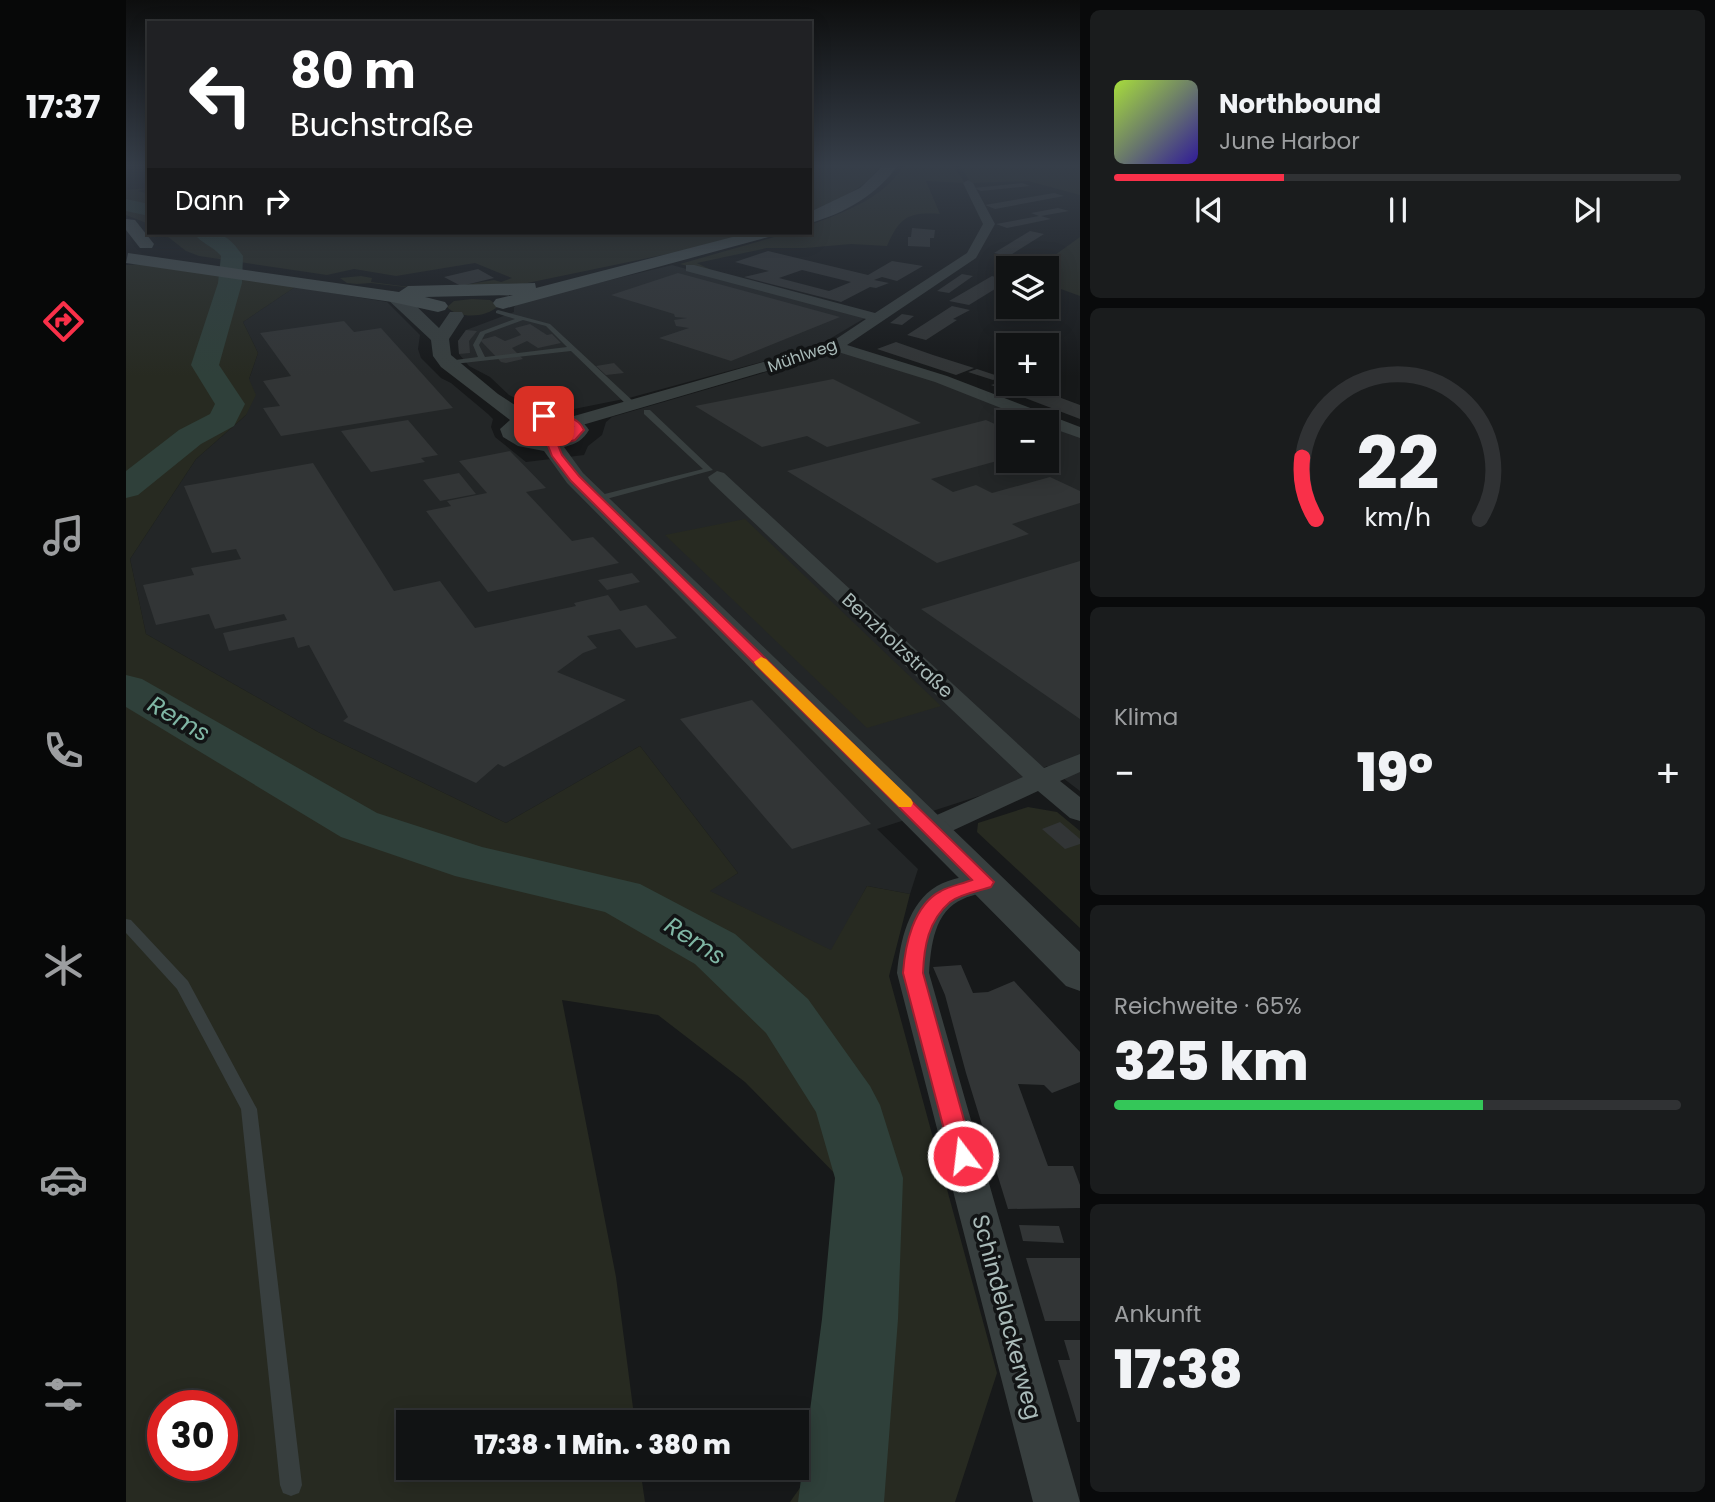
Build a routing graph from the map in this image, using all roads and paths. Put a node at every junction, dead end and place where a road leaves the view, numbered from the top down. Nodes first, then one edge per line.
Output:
1 (760, 235) edge
2 (983, 235) edge
3 (127, 238) edge
4 (149, 240) edge
5 (683, 263) junction
6 (199, 264) junction
7 (648, 264) junction
8 (564, 281) junction
9 (395, 294) junction
10 (498, 304) junction
11 (450, 307) junction
12 (523, 318) junction
13 (878, 318) junction
14 (440, 339) junction
15 (835, 346) junction
16 (571, 349) junction
17 (482, 358) junction
18 (448, 363) junction
19 (631, 404) junction
20 (647, 412) dead end
21 (523, 420) junction
22 (573, 422) junction
23 (1080, 433) edge
24 (552, 443) junction
25 (717, 477) dead end
26 (596, 499) junction
27 (1080, 762) edge
28 (1039, 778) junction
29 (1080, 812) edge
30 (931, 828) junction
31 (985, 882) junction
32 (126, 924) edge
33 (1080, 976) edge
34 (290, 1485) dead end
35 (1064, 1497) edge

1 - 5 main road
2 - 13 street, Mühlweg
3 - 4 main road
3 - 4 main road
3 - 6 main road
4 - 6 main road
5 - 7 main road
5 - 13 street
6 - 9 main road
7 - 8 main road
7 - 10 main road
8 - 9 main road
8 - 10 main road
9 - 11 main road
9 - 14 street
10 - 11 main road
10 - 12 lane
11 - 14 street
12 - 16 lane
12 - 17 lane
13 - 15 street, Mühlweg
14 - 18 street
15 - 19 street, Mühlweg
15 - 23 street
16 - 17 lane
16 - 19 lane
17 - 18 lane
18 - 21 street
19 - 22 street, Mühlweg
20 - 26 lane
21 - 22 street
21 - 24 street
22 - 24 street
24 - 26 street
25 - 28 street, Benzholzstraße
26 - 30 street
27 - 28 street
28 - 29 street, Benzholzstraße
28 - 30 street
30 - 31 street
31 - 33 street
31 - 35 street, Schindelackerweg
32 - 34 lane

